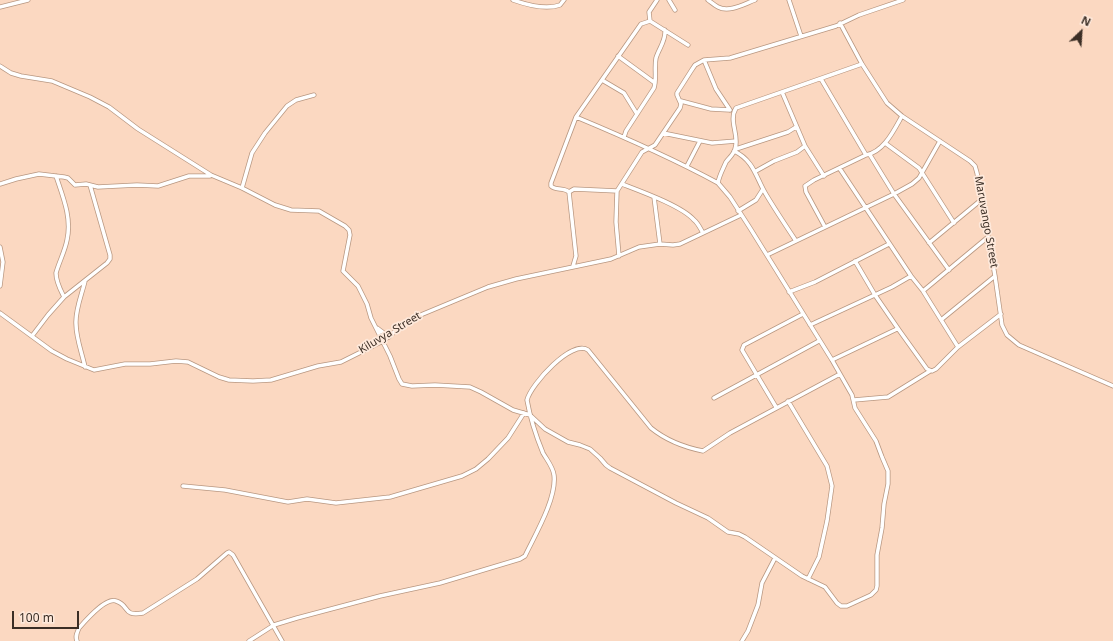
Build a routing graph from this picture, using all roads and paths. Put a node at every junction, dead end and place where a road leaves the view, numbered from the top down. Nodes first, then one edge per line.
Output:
1 (28, 0) edge
2 (513, 0) edge
3 (564, 0) edge
4 (657, 0) edge
5 (669, 0) edge
6 (708, 0) edge
7 (755, 0) edge
8 (789, 0) edge
9 (903, 0) edge
10 (0, 7) edge
11 (675, 10) dead end
12 (650, 21) junction
13 (840, 23) junction
14 (665, 30) junction
15 (801, 36) junction
16 (688, 45) dead end
17 (618, 56) junction
18 (704, 60) junction
19 (862, 64) junction
20 (0, 66) edge
21 (821, 79) junction
22 (602, 80) junction
23 (656, 83) junction
24 (782, 92) junction
25 (314, 95) dead end
26 (681, 101) junction
27 (732, 111) junction
28 (637, 114) junction
29 (902, 116) junction
30 (576, 117) junction
31 (796, 127) junction
32 (663, 133) junction
33 (624, 137) junction
34 (700, 140) junction
35 (736, 141) junction
36 (940, 141) junction
37 (885, 143) junction
38 (805, 146) junction
39 (648, 148) junction
40 (735, 150) junction
41 (870, 154) junction
42 (866, 155) junction
43 (687, 166) junction
44 (840, 169) junction
45 (756, 171) junction
46 (922, 174) junction
47 (56, 176) junction
48 (211, 176) junction
49 (824, 176) junction
50 (718, 183) junction
51 (0, 184) edge
52 (622, 184) junction
53 (90, 185) junction
54 (242, 188) junction
55 (763, 189) junction
56 (617, 191) junction
57 (569, 192) junction
58 (894, 194) junction
59 (654, 197) junction
60 (981, 200) junction
61 (865, 208) junction
62 (738, 211) junction
63 (741, 215) junction
64 (954, 222) junction
65 (825, 227) junction
66 (703, 232) junction
67 (988, 237) junction
68 (796, 241) junction
69 (660, 244) junction
70 (889, 244) junction
71 (929, 244) junction
72 (0, 247) edge
73 (767, 255) junction
74 (619, 256) junction
75 (855, 262) junction
76 (573, 266) junction
77 (949, 270) junction
78 (911, 276) junction
79 (995, 276) junction
80 (85, 280) junction
81 (0, 286) edge
82 (924, 291) junction
83 (789, 292) junction
84 (875, 295) junction
85 (64, 297) junction
86 (0, 313) edge
87 (803, 314) junction
88 (1001, 314) junction
89 (941, 320) junction
90 (810, 325) junction
91 (376, 328) junction
92 (899, 330) junction
93 (32, 336) junction
94 (389, 337) junction
95 (383, 340) junction
96 (819, 341) junction
97 (958, 347) junction
98 (832, 360) junction
99 (85, 367) junction
100 (930, 371) junction
101 (756, 374) junction
102 (840, 374) junction
103 (1113, 386) edge
104 (714, 398) dead end
105 (854, 400) junction
106 (788, 401) junction
107 (776, 407) junction
108 (524, 413) junction
109 (530, 415) junction
110 (183, 486) dead end
111 (775, 558) junction
112 (808, 579) junction
113 (274, 626) junction
114 (77, 641) edge
115 (249, 641) edge
116 (282, 641) edge
117 (742, 641) edge

1 - 10 street
2 - 3 street
4 - 12 street
5 - 11 street
6 - 7 street
8 - 15 street
9 - 13 street
12 - 14 street
12 - 17 street
13 - 15 street
13 - 19 street, Maruvango Street
14 - 16 street
14 - 23 street
15 - 18 street
17 - 22 street
17 - 23 street
18 - 26 street
18 - 27 street
19 - 21 street
19 - 29 street, Maruvango Street
20 - 48 street
21 - 24 street
21 - 42 street
22 - 28 street
22 - 30 street
23 - 28 street
24 - 27 street
24 - 31 street
25 - 54 street
26 - 27 street
26 - 32 street
27 - 35 street
28 - 33 street
29 - 36 street, Maruvango Street
29 - 37 street
30 - 33 street
30 - 57 street
31 - 38 street
31 - 40 street
32 - 34 street
32 - 39 street
33 - 39 street
34 - 35 street
34 - 43 street
35 - 40 street
36 - 46 street
36 - 60 street, Maruvango Street
37 - 41 street
37 - 46 street
38 - 45 street
38 - 49 street
39 - 43 street
39 - 52 street
40 - 45 street
40 - 50 street
41 - 42 street
41 - 58 street
42 - 44 street
43 - 50 street
44 - 49 street
44 - 61 street
45 - 55 street
46 - 58 street
46 - 64 street
47 - 51 street
47 - 53 street
47 - 85 street
48 - 53 street
48 - 54 street
49 - 65 street
50 - 62 street
52 - 56 street
52 - 59 street
53 - 80 street
54 - 91 street
55 - 62 street
55 - 68 street
56 - 57 street
56 - 74 street
57 - 76 street
58 - 61 street
58 - 71 street
59 - 66 street
59 - 69 street
60 - 64 street
60 - 67 street, Maruvango Street
61 - 65 street
61 - 70 street
62 - 63 street
63 - 66 street, Kiluvya Street
63 - 73 street
64 - 71 street
65 - 68 street
66 - 69 street, Kiluvya Street
67 - 77 street
67 - 79 street, Maruvango Street
68 - 73 street
69 - 74 street, Kiluvya Street
70 - 75 street
70 - 78 street
71 - 77 street
72 - 81 street
73 - 83 street
74 - 76 street, Kiluvya Street
75 - 83 street
75 - 84 street
76 - 94 street, Kiluvya Street
77 - 82 street
78 - 82 street
78 - 84 street
79 - 88 street, Maruvango Street
79 - 89 street
80 - 85 street
80 - 99 street
82 - 89 street
83 - 87 street
84 - 90 street
84 - 92 street
85 - 93 street
86 - 93 street, Kiluvya Street
87 - 90 street
87 - 101 street
88 - 97 street
88 - 103 street, Maruvango Street
89 - 97 street
90 - 96 street
91 - 94 street
91 - 95 street
92 - 98 street
92 - 100 street
93 - 99 street, Kiluvya Street
94 - 95 street, Kiluvya Street
95 - 99 street, Kiluvya Street
95 - 108 street
96 - 98 street
96 - 101 street
97 - 100 street
98 - 102 street
100 - 105 street
101 - 104 street
101 - 107 street
102 - 105 street
102 - 106 street
105 - 112 street
106 - 107 street
106 - 112 street
107 - 109 street
108 - 109 street
108 - 110 street
109 - 111 street
109 - 113 street
111 - 112 street
111 - 117 street
113 - 114 street
113 - 115 street
113 - 116 street

